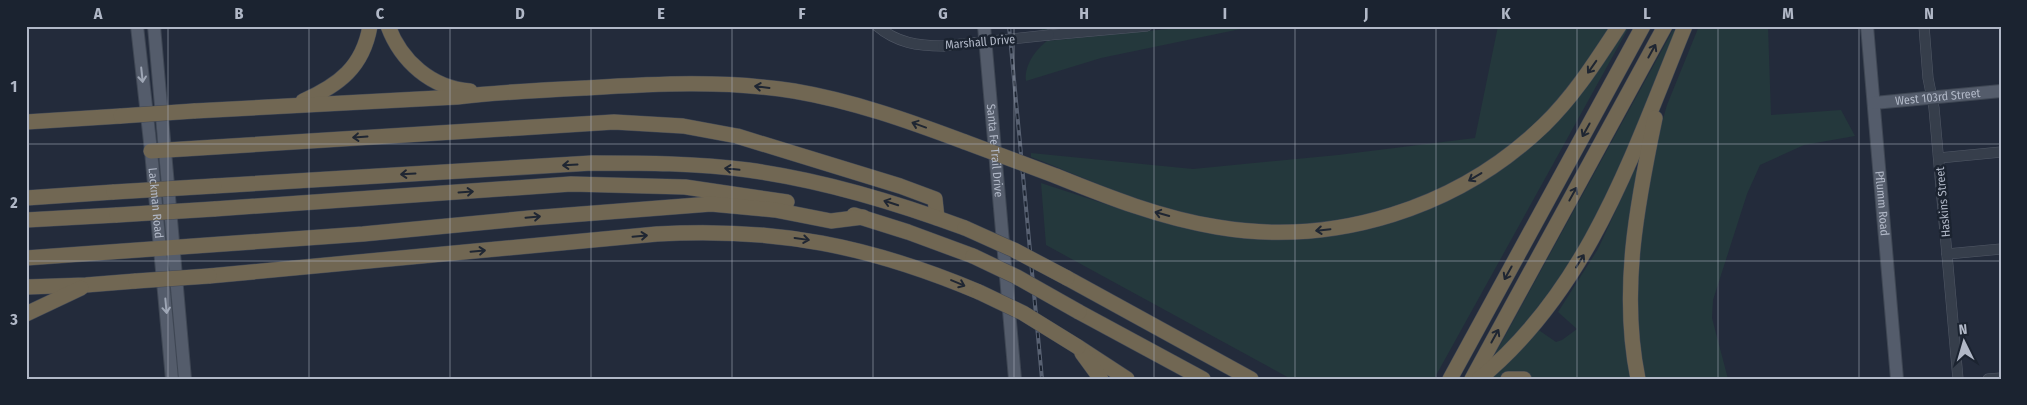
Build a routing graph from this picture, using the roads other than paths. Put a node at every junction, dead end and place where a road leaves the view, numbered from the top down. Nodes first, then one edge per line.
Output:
1 (137, 26) edge
2 (143, 26) edge
3 (154, 26) edge
4 (370, 26) edge
5 (388, 26) edge
6 (878, 26) edge
7 (984, 26) edge
8 (1147, 26) edge
9 (1619, 26) edge
10 (1643, 26) edge
11 (1665, 26) edge
12 (1685, 26) edge
13 (1867, 26) edge
14 (1924, 26) edge
15 (156, 51) junction
16 (1661, 84) junction
17 (2001, 91) edge
18 (490, 93) junction
19 (1931, 97) junction
20 (1874, 103) junction
21 (293, 105) junction
22 (26, 122) edge
23 (158, 150) junction
24 (2001, 152) edge
25 (1939, 158) junction
26 (26, 187) edge
27 (108, 192) junction
28 (26, 198) edge
29 (863, 217) junction
30 (937, 218) junction
31 (26, 220) edge
32 (167, 248) junction
33 (2001, 249) edge
34 (1947, 254) junction
35 (26, 258) edge
36 (86, 285) junction
37 (26, 287) edge
38 (26, 314) edge
39 (1078, 347) junction
40 (2001, 378) edge
41 (172, 379) edge
42 (185, 379) edge
43 (1015, 379) edge
44 (1100, 379) edge
45 (1127, 379) edge
46 (1204, 379) edge
47 (1251, 379) edge
48 (1450, 379) edge
49 (1472, 379) edge
50 (1479, 379) edge
51 (1508, 379) edge
52 (1524, 379) edge
53 (1638, 379) edge
54 (1897, 379) edge
55 (1958, 379) edge
56 (1988, 379) edge

1 -> 23 main road, Lackman Road
2 - 15 main road
3 - 15 main road, Lackman Road
4 - 21 highway
5 - 18 highway
6 - 8 street, Marshall Drive, bridge
7 - 43 main road, Santa Fe Trail Drive
9 -> 18 highway, bridge
10 -> 48 highway
49 -> 11 highway
12 - 16 highway
13 - 20 main road, Pflumm Road
14 - 19 street, Haskins Street
15 - 23 main road, Lackman Road
50 -> 16 highway
16 - 53 highway
17 - 19 main road, West 103rd Street
18 - 21 highway
19 - 20 main road, West 103rd Street
19 - 25 street, Haskins Street
20 - 54 main road, Pflumm Road
21 - 22 highway, bridge
30 -> 23 highway
23 - 32 main road, Lackman Road
24 - 25 street
25 - 34 street, Haskins Street
26 - 27 highway
27 - 28 highway
30 -> 27 highway, bridge
31 -> 29 highway, bridge
32 -> 29 highway
29 - 46 highway, bridge
30 - 47 highway, bridge
32 - 35 highway
32 -> 41 main road, Lackman Road
32 - 42 main road, Lackman Road
33 - 34 street
34 - 55 street, Haskins Street
36 - 37 highway
36 - 38 highway
36 -> 39 highway, bridge
39 - 44 highway
39 - 45 highway
40 - 56 street
51 - 52 highway

